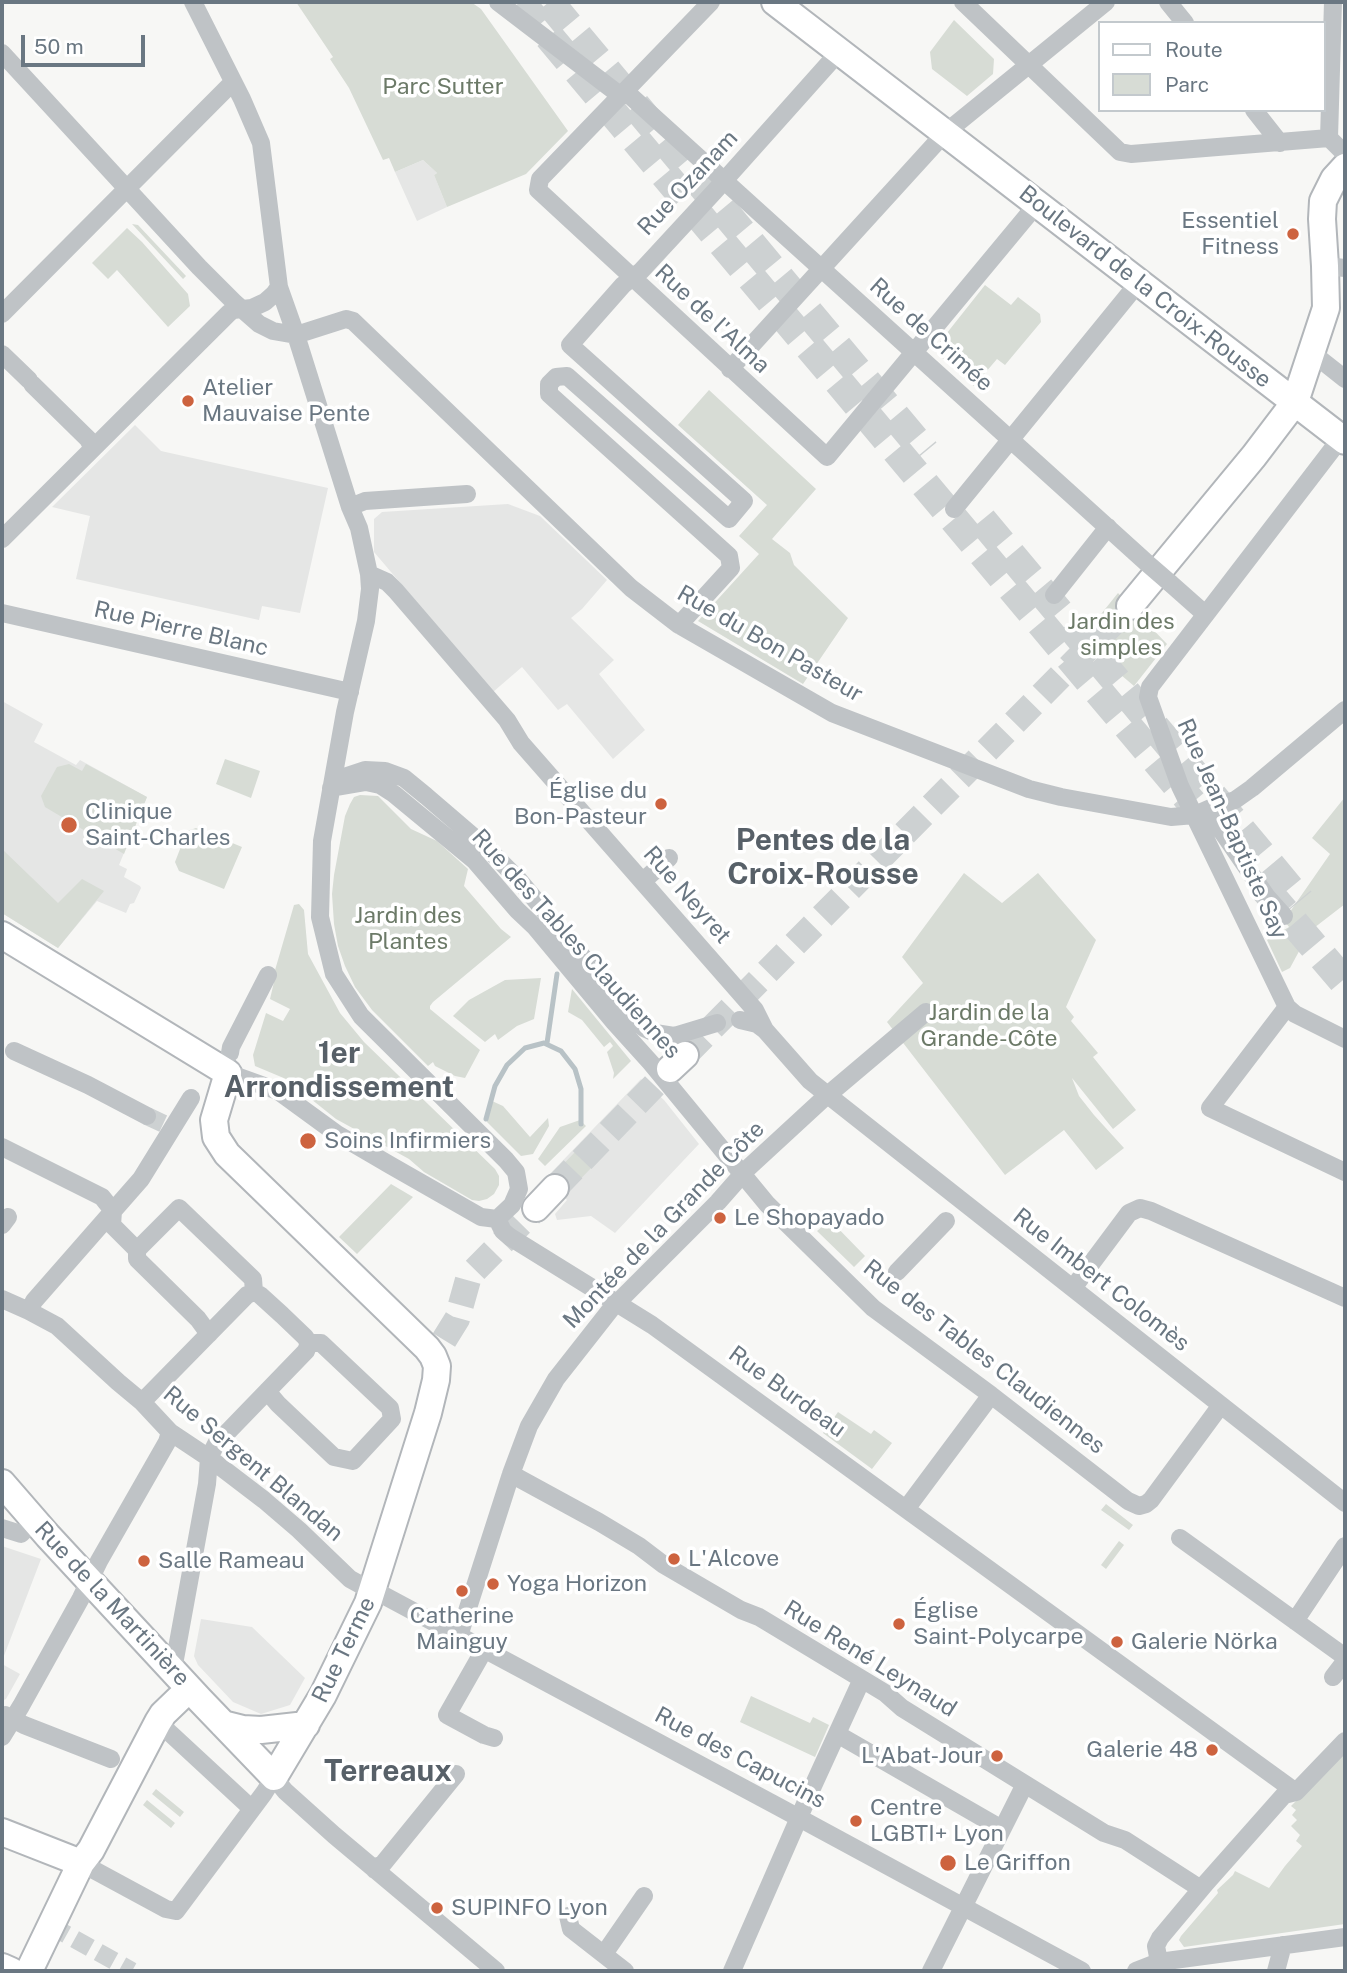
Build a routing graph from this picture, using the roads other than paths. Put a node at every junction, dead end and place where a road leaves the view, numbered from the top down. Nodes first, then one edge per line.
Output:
1 (193, 2) edge
2 (498, 2) edge
3 (711, 2) edge
4 (775, 2) edge
5 (963, 2) edge
6 (1105, 2) edge
7 (1168, 2) edge
8 (1333, 2) edge
9 (1183, 21) edge
10 (839, 52) junction
11 (2, 53) edge
12 (1028, 64) junction
13 (233, 82) junction
14 (623, 93) junction
15 (1256, 112) edge
16 (945, 133) junction
17 (1329, 138) junction
18 (1280, 143) junction
19 (1345, 154) edge
20 (1345, 167) edge
21 (723, 180) junction
22 (127, 187) junction
23 (1037, 204) junction
24 (1335, 267) edge
25 (822, 269) junction
26 (631, 278) junction
27 (1139, 282) junction
28 (279, 287) junction
29 (243, 310) junction
30 (2, 314) edge
31 (296, 335) junction
32 (914, 352) junction
33 (1311, 352) junction
34 (2, 354) edge
35 (730, 369) junction
36 (1345, 379) edge
37 (1295, 402) junction
38 (1011, 439) junction
39 (1343, 439) edge
40 (91, 445) dead end
41 (467, 494) dead end
42 (350, 508) junction
43 (954, 509) dead end
44 (1108, 527) junction
45 (2, 539) edge
46 (369, 574) junction
47 (1054, 595) dead end
48 (1130, 606) tunnel mouth
49 (2, 613) edge
50 (1205, 614) junction
51 (679, 625) junction
52 (349, 692) junction
53 (1345, 710) edge
54 (331, 788) junction
55 (1195, 815) junction
56 (1214, 820) dead end
57 (669, 858) dead end
58 (643, 881) junction
59 (1284, 916) dead end
60 (2, 935) edge
61 (268, 975) dead end
62 (1287, 1007) junction
63 (926, 1012) dead end
64 (740, 1020) dead end
65 (717, 1023) dead end
66 (765, 1030) junction
67 (1345, 1039) edge
68 (14, 1051) dead end
69 (229, 1063) junction
70 (827, 1096) junction
71 (191, 1098) dead end
72 (147, 1116) tunnel mouth
73 (2, 1147) edge
74 (1345, 1171) edge
75 (742, 1175) junction
76 (555, 1188) tunnel mouth
77 (536, 1208) tunnel mouth
78 (113, 1211) junction
79 (953, 1215) dead end
80 (497, 1219) junction
81 (137, 1250) junction
82 (897, 1272) dead end
83 (1073, 1288) junction
84 (254, 1292) junction
85 (1345, 1298) edge
86 (2, 1299) edge
87 (617, 1303) junction
88 (29, 1311) junction
89 (209, 1334) junction
90 (309, 1343) junction
91 (267, 1391) junction
92 (991, 1395) junction
93 (142, 1402) junction
94 (1221, 1405) junction
95 (170, 1432) junction
96 (209, 1458) junction
97 (511, 1474) junction
98 (2, 1483) edge
99 (1345, 1503) edge
100 (906, 1509) junction
101 (34, 1520) junction
102 (2, 1528) edge
103 (1180, 1538) dead end
104 (1345, 1546) edge
105 (90, 1580) junction
106 (372, 1591) junction
107 (1295, 1620) junction
108 (459, 1636) junction
109 (484, 1650) junction
110 (1333, 1678) dead end
111 (181, 1679) junction
112 (862, 1679) junction
113 (7, 1717) edge
114 (158, 1722) junction
115 (223, 1724) junction
116 (306, 1724) junction
117 (837, 1734) junction
118 (2, 1737) edge
119 (486, 1739) dead end
120 (1345, 1741) edge
121 (111, 1759) dead end
122 (456, 1774) dead end
123 (274, 1777) junction
124 (1025, 1784) junction
125 (1296, 1792) junction
126 (252, 1809) junction
127 (799, 1818) junction
128 (1002, 1829) junction
129 (2, 1832) edge
130 (81, 1863) junction
131 (376, 1868) junction
132 (1201, 1889) junction
133 (644, 1896) dead end
134 (963, 1906) junction
135 (568, 1916) dead end
136 (1345, 1937) edge
137 (1283, 1945) junction
138 (604, 1954) junction
139 (1159, 1962) junction
140 (2, 1967) edge
141 (11, 1971) edge
142 (29, 1971) edge
143 (496, 1971) edge
144 (625, 1971) edge
145 (733, 1971) edge
146 (931, 1971) edge
147 (1082, 1971) edge
148 (1136, 1971) edge
149 (1276, 1971) edge

1 - 13 street
2 - 14 street, Rue de Crimée
3 - 14 street
4 - 10 street, Boulevard de la Croix-Rousse
5 - 12 street
6 - 12 street
7 - 9 street
8 - 17 street
10 - 16 street, Boulevard de la Croix-Rousse
10 - 21 street, Rue Ozanam
11 - 22 street
12 - 16 street
12 - 18 street
13 - 22 street
13 - 28 street
14 - 21 street, Rue de Crimée
14 - 26 street, Rue de l'Alma
15 - 18 street
16 - 23 street, Boulevard de la Croix-Rousse
16 - 25 street
17 - 18 street
17 - 19 street
20 - 24 street
21 - 25 street, Rue de Crimée
21 - 26 street, Rue Ozanam
22 - 29 street
22 - 30 street
23 - 27 street, Boulevard de la Croix-Rousse
23 - 32 street
24 - 33 street
25 - 32 street, Rue de Crimée
25 - 35 street
26 - 35 street, Rue de l'Alma
26 - 51 street, Rue Ozanam
27 - 37 street, Boulevard de la Croix-Rousse
27 - 38 street
28 - 29 street
28 - 31 street
29 - 31 street
29 - 45 street
31 - 42 street
31 - 51 street, Rue du Bon Pasteur
32 - 35 street, Rue de l'Alma
32 - 38 street, Rue de Crimée
33 - 36 street
33 - 37 street
34 - 40 street
37 - 39 street, Boulevard de la Croix-Rousse
37 - 48 street
38 - 43 street
38 - 44 street, Rue de Crimée
39 - 50 street, Rue Jean-Baptiste Say
41 - 42 street
42 - 46 street
44 - 47 street
44 - 50 street, Rue de Crimée, bridge
46 - 52 street
46 - 58 street, Rue Neyret
49 - 52 street, Rue Pierre Blanc
50 - 55 street, Rue Jean-Baptiste Say
51 - 55 street, Rue du Bon Pasteur
52 - 54 street
53 - 55 street, Rue du Bon Pasteur
54 - 65 street, Rue des Tables Claudiennes
54 - 75 street, Rue des Tables Claudiennes
54 - 80 street
55 - 62 street, Rue Jean-Baptiste Say
56 - 59 street
57 - 58 street
58 - 66 street, Rue Neyret
60 - 69 street
61 - 69 street
62 - 67 street
62 - 74 street
63 - 70 street, Montée de la Grande Côte
64 - 66 street
66 - 70 street, Rue Neyret
68 - 72 street
69 - 80 street, Rue Burdeau
69 - 106 street, Rue Terme
70 - 75 street, Montée de la Grande Côte
70 - 83 street, Rue Imbert Colomès
71 - 78 street
73 - 78 street
75 - 87 street, Montée de la Grande Côte
75 - 92 street, Rue des Tables Claudiennes
76 - 77 street
78 - 81 street
78 - 88 street
79 - 82 street
80 - 87 street, Rue Burdeau
81 - 84 street
81 - 89 street
83 - 85 street
83 - 94 street, Rue Imbert Colomès
84 - 89 street
84 - 90 street
86 - 88 street, Rue Sergent Blandan
87 - 97 street, Montée de la Grande Côte
87 - 100 street, Rue Burdeau
88 - 93 street, Rue Sergent Blandan
89 - 93 street
90 - 91 street
90 - 91 street
91 - 96 street
92 - 94 street, Rue des Tables Claudiennes
92 - 100 street
93 - 95 street, Rue Sergent Blandan
94 - 99 street, Rue Imbert Colomès
95 - 96 street, Rue Sergent Blandan
95 - 105 street
96 - 106 street, Rue Sergent Blandan
96 - 111 street
97 - 108 street, Montée de la Grande Côte
97 - 112 street, Rue René Leynaud
98 - 101 street, Rue de la Martinière
100 - 125 street, Rue Burdeau
101 - 102 street
101 - 105 street, Rue de la Martinière
103 - 107 street
104 - 107 street
105 - 111 street, Rue de la Martinière
105 - 113 street
106 - 108 street, Rue Sergent Blandan
106 - 116 street, Rue Terme
107 - 110 street
108 - 109 street, Rue Sergent Blandan
109 - 119 street
109 - 127 street, Rue des Capucins
111 - 114 street
111 - 115 street, Rue de la Martinière
112 - 117 street
112 - 124 street, Rue René Leynaud
113 - 118 street
113 - 121 street
114 - 126 street
114 - 130 street
115 - 116 street
115 - 123 street, Rue de la Martinière
116 - 123 street, Rue Terme
117 - 127 street
117 - 128 street
120 - 125 street
122 - 131 street
123 - 126 street, Rue Terme
123 - 131 street
124 - 128 street
124 - 132 street, Rue René Leynaud
125 - 132 street
126 - 130 street, Rue Terme
127 - 134 street, Rue des Capucins
127 - 145 street
128 - 134 street
129 - 130 street
130 - 142 street
131 - 143 street
132 - 139 street
133 - 138 street
134 - 146 street
134 - 147 street, Rue des Capucins
135 - 138 street
136 - 137 street
137 - 139 street
137 - 149 street
138 - 144 street
139 - 148 street
140 - 141 street

